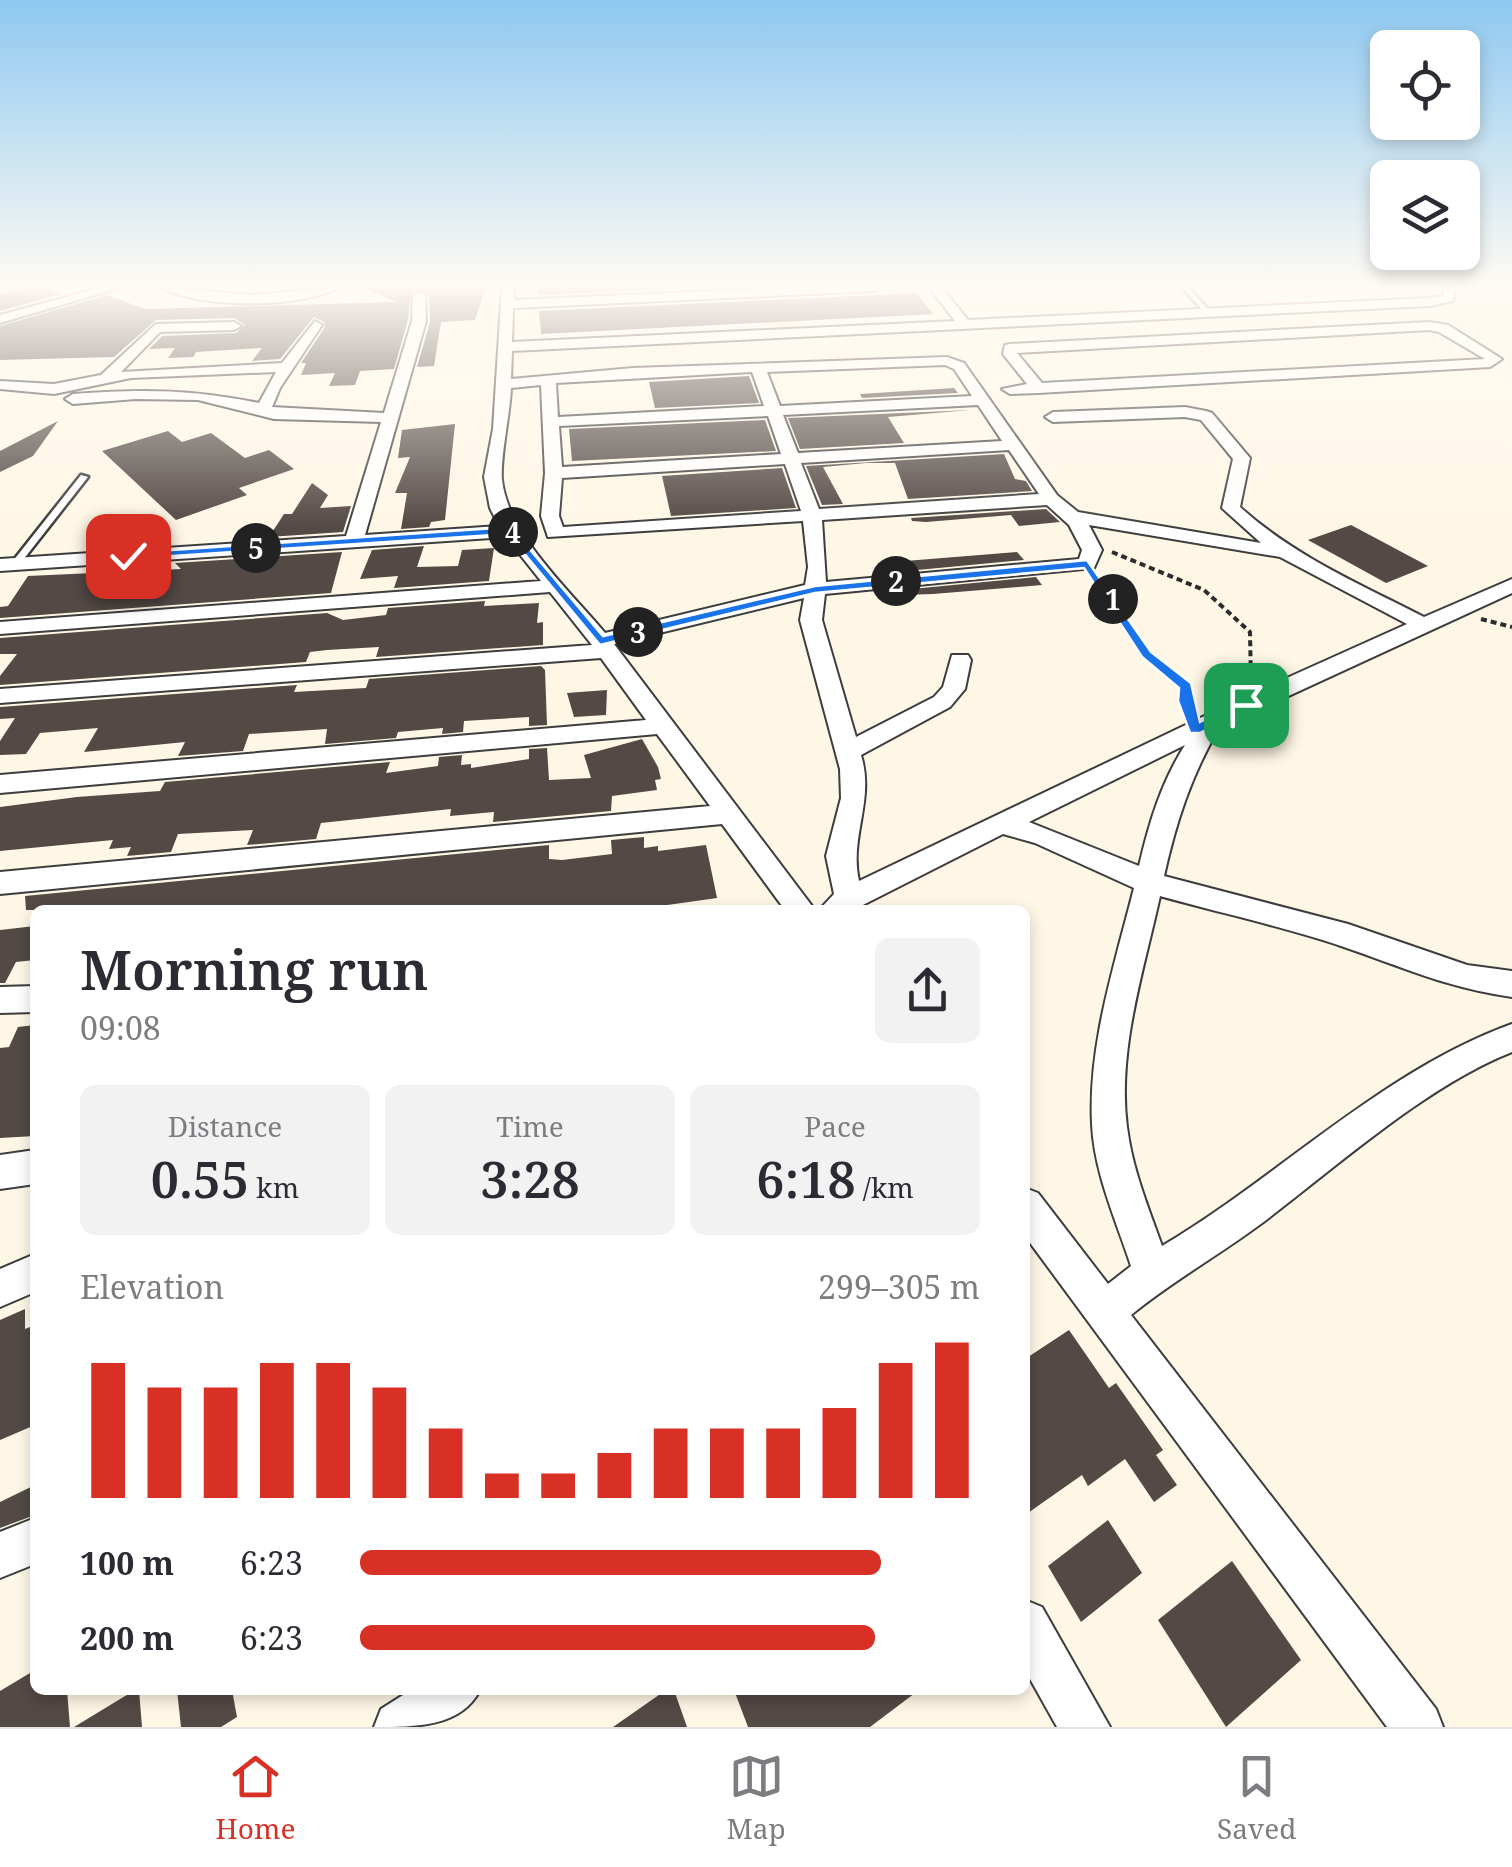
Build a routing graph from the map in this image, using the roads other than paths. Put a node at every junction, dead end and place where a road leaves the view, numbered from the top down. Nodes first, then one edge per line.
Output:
1 (286, 367) edge
2 (116, 368) edge
3 (214, 368) edge
4 (275, 368) edge
5 (406, 368) edge
6 (502, 368) edge
7 (758, 368) junction
8 (769, 368) edge
9 (960, 368) edge
10 (1021, 368) edge
11 (1155, 368) edge
12 (1282, 368) edge
13 (1406, 368) edge
14 (213, 371) junction
15 (1290, 374) junction
16 (106, 377) junction
17 (548, 380) junction
18 (1170, 381) junction
19 (501, 384) junction
20 (0, 385) edge
21 (1038, 388) junction
22 (54, 389) junction
23 (1010, 389) dead end
24 (220, 398) junction
25 (981, 400) junction
26 (1198, 405) dead end
27 (264, 409) junction
28 (772, 410) junction
29 (1052, 417) dead end
30 (391, 418) junction
31 (553, 422) junction
32 (1010, 445) junction
33 (790, 458) junction
34 (554, 473) junction
35 (84, 476) dead end
36 (1051, 499) junction
37 (812, 515) junction
38 (1074, 518) junction
39 (556, 533) junction
40 (516, 536) junction
41 (354, 541) junction
42 (1293, 555) junction
43 (8, 564) edge
44 (1512, 585) edge
45 (554, 586) junction
46 (0, 587) edge
47 (815, 590) junction
48 (1422, 624) junction
49 (0, 628) edge
50 (603, 646) junction
51 (960, 660) dead end
52 (0, 696) edge
53 (662, 726) junction
54 (1203, 726) junction
55 (850, 751) junction
56 (0, 784) edge
57 (728, 814) junction
58 (1000, 824) junction
59 (1150, 882) junction
60 (0, 883) edge
61 (841, 904) edge
62 (797, 905) edge
63 (1512, 984) edge
64 (30, 999) edge
65 (0, 1000) edge
66 (1512, 1038) edge
67 (30, 1169) edge
68 (0, 1172) edge
69 (1030, 1213) edge
70 (1152, 1273) junction
71 (30, 1275) edge
72 (0, 1288) edge
73 (1105, 1311) junction
74 (30, 1542) edge
75 (0, 1556) edge
76 (1030, 1633) edge
77 (447, 1695) edge
78 (399, 1727) edge
79 (1085, 1727) edge
80 (1418, 1727) edge

1 - 27 street
2 - 16 street
3 - 14 street
4 - 14 street
5 - 30 street
6 - 19 street
7 - 8 street
7 - 17 street
7 - 28 street
9 - 25 street
10 - 21 street
11 - 18 street
12 - 15 street
13 - 15 street
14 - 16 street
14 - 24 street
15 - 18 street
16 - 22 street
17 - 19 street
17 - 31 street
18 - 21 street
18 - 26 street
19 - 40 street
20 - 22 street
21 - 23 street
22 - 24 street
24 - 27 street
25 - 28 street
25 - 32 street
27 - 30 street
28 - 31 street
28 - 33 street
29 - 42 street
30 - 41 street
31 - 34 street
32 - 33 street
32 - 36 street
33 - 34 street
33 - 37 street
34 - 39 street
35 - 43 lane
36 - 37 street
36 - 38 street
37 - 39 street
37 - 47 street
38 - 42 street
38 - 47 street
39 - 40 street
40 - 41 street
40 - 45 street
41 - 43 street
42 - 48 street
43 - 46 street
44 - 48 street
45 - 49 street
45 - 50 street
47 - 50 street
47 - 55 street
48 - 54 street
50 - 52 street
50 - 53 street
51 - 55 street
53 - 56 street
53 - 57 street
54 - 58 street
54 - 59 street
55 - 61 street
57 - 60 street
57 - 62 street
58 - 59 street
58 - 61 street
59 - 63 street
59 - 70 street
64 - 65 street
66 - 70 street
67 - 68 street
69 - 73 street
70 - 73 street
71 - 72 street
73 - 80 street
74 - 75 street
76 - 79 street
77 - 78 street

